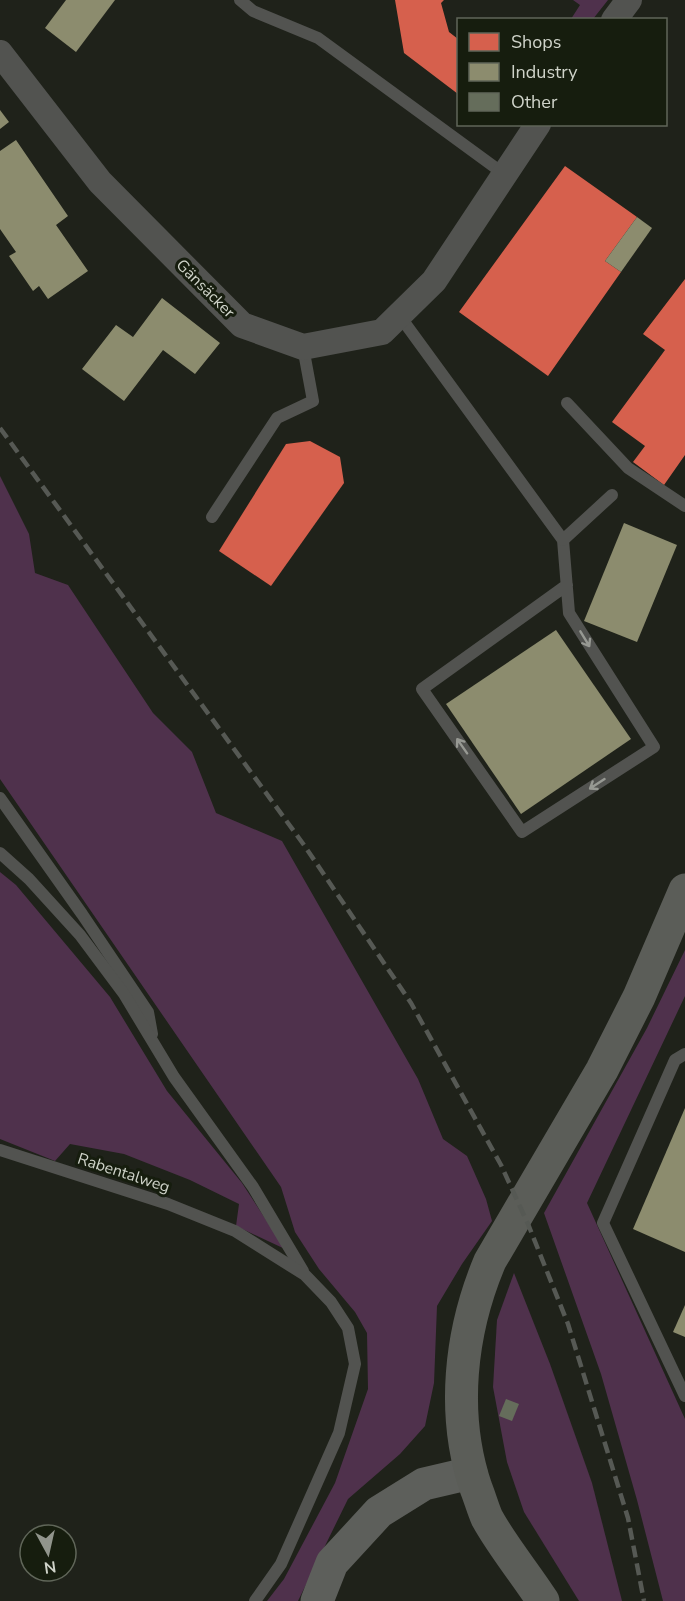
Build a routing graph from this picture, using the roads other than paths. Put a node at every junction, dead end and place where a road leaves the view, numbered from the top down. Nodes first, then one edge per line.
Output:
1 (240, 0) edge
2 (629, 0) edge
3 (616, 18) edge
4 (0, 53) edge
5 (537, 126) edge
6 (504, 174) junction
7 (399, 315) junction
8 (303, 347) junction
9 (567, 403) dead end
10 (612, 495) dead end
11 (685, 506) edge
12 (212, 517) dead end
13 (563, 540) junction
14 (567, 585) junction
15 (0, 798) edge
16 (0, 853) edge
17 (685, 890) edge
18 (153, 1041) junction
19 (685, 1054) edge
20 (0, 1150) edge
21 (305, 1275) junction
22 (685, 1396) edge
23 (471, 1473) junction
24 (255, 1601) edge
25 (317, 1601) edge
26 (543, 1601) edge

1 - 6 lane
2 - 3 street
4 - 8 street, Gänsäcker
5 - 6 street
6 - 7 street
7 - 8 street
7 - 13 lane
8 - 12 lane
9 - 11 lane
10 - 13 lane
13 - 14 lane
14 -> 14 lane
15 - 18 lane
16 - 18 lane
17 - 23 main road
18 - 21 lane
19 - 22 lane
20 - 21 lane, Rabentalweg
21 - 24 lane
23 - 25 street
23 - 26 main road

